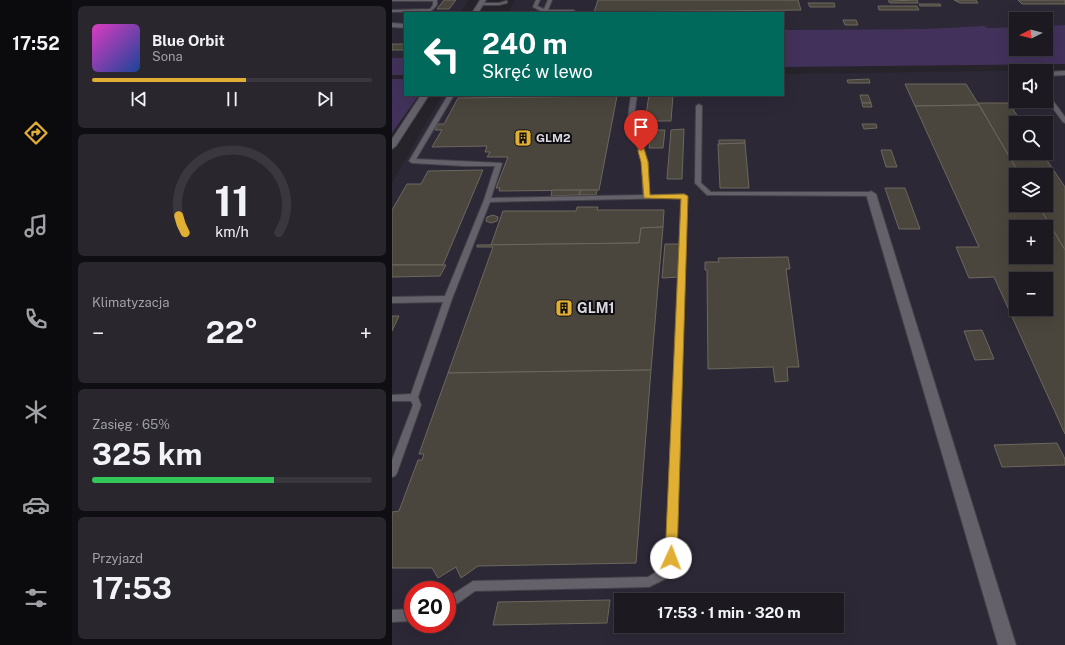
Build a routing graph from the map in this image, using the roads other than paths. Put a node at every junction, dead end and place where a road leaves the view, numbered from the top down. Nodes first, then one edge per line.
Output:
1 (392, 0) edge
2 (420, 0) edge
3 (538, 0) edge
4 (550, 0) edge
5 (482, 2) edge
6 (506, 2) dead end
7 (392, 11) edge
8 (573, 11) dead end
9 (476, 12) edge
10 (544, 12) edge
11 (392, 25) edge
12 (404, 26) edge
13 (1065, 73) edge
14 (1053, 74) edge
15 (424, 96) edge
16 (450, 96) edge
17 (634, 96) edge
18 (1053, 105) edge
19 (699, 106) dead end
20 (1065, 121) edge
21 (392, 146) edge
22 (871, 194) joint
23 (646, 197) junction
24 (487, 200) junction
25 (448, 299) junction
26 (392, 300) edge
27 (414, 397) junction
28 (392, 398) edge
29 (392, 473) edge
30 (456, 598) edge
31 (404, 615) edge
32 (392, 616) edge
33 (1007, 645) edge

1 - 2 lane
2 - 7 lane
3 - 10 lane
4 - 10 lane
5 - 6 lane
5 - 9 street
8 - 10 lane
11 - 12 street
13 - 14 lane
15 - 21 street
16 - 24 lane
17 - 23 lane
18 - 20 lane
19 - 22 lane
22 - 33 street
23 - 24 lane
23 - 30 lane
24 - 25 lane
25 - 26 lane
25 - 27 lane
27 - 28 lane
27 - 29 lane
31 - 32 lane

